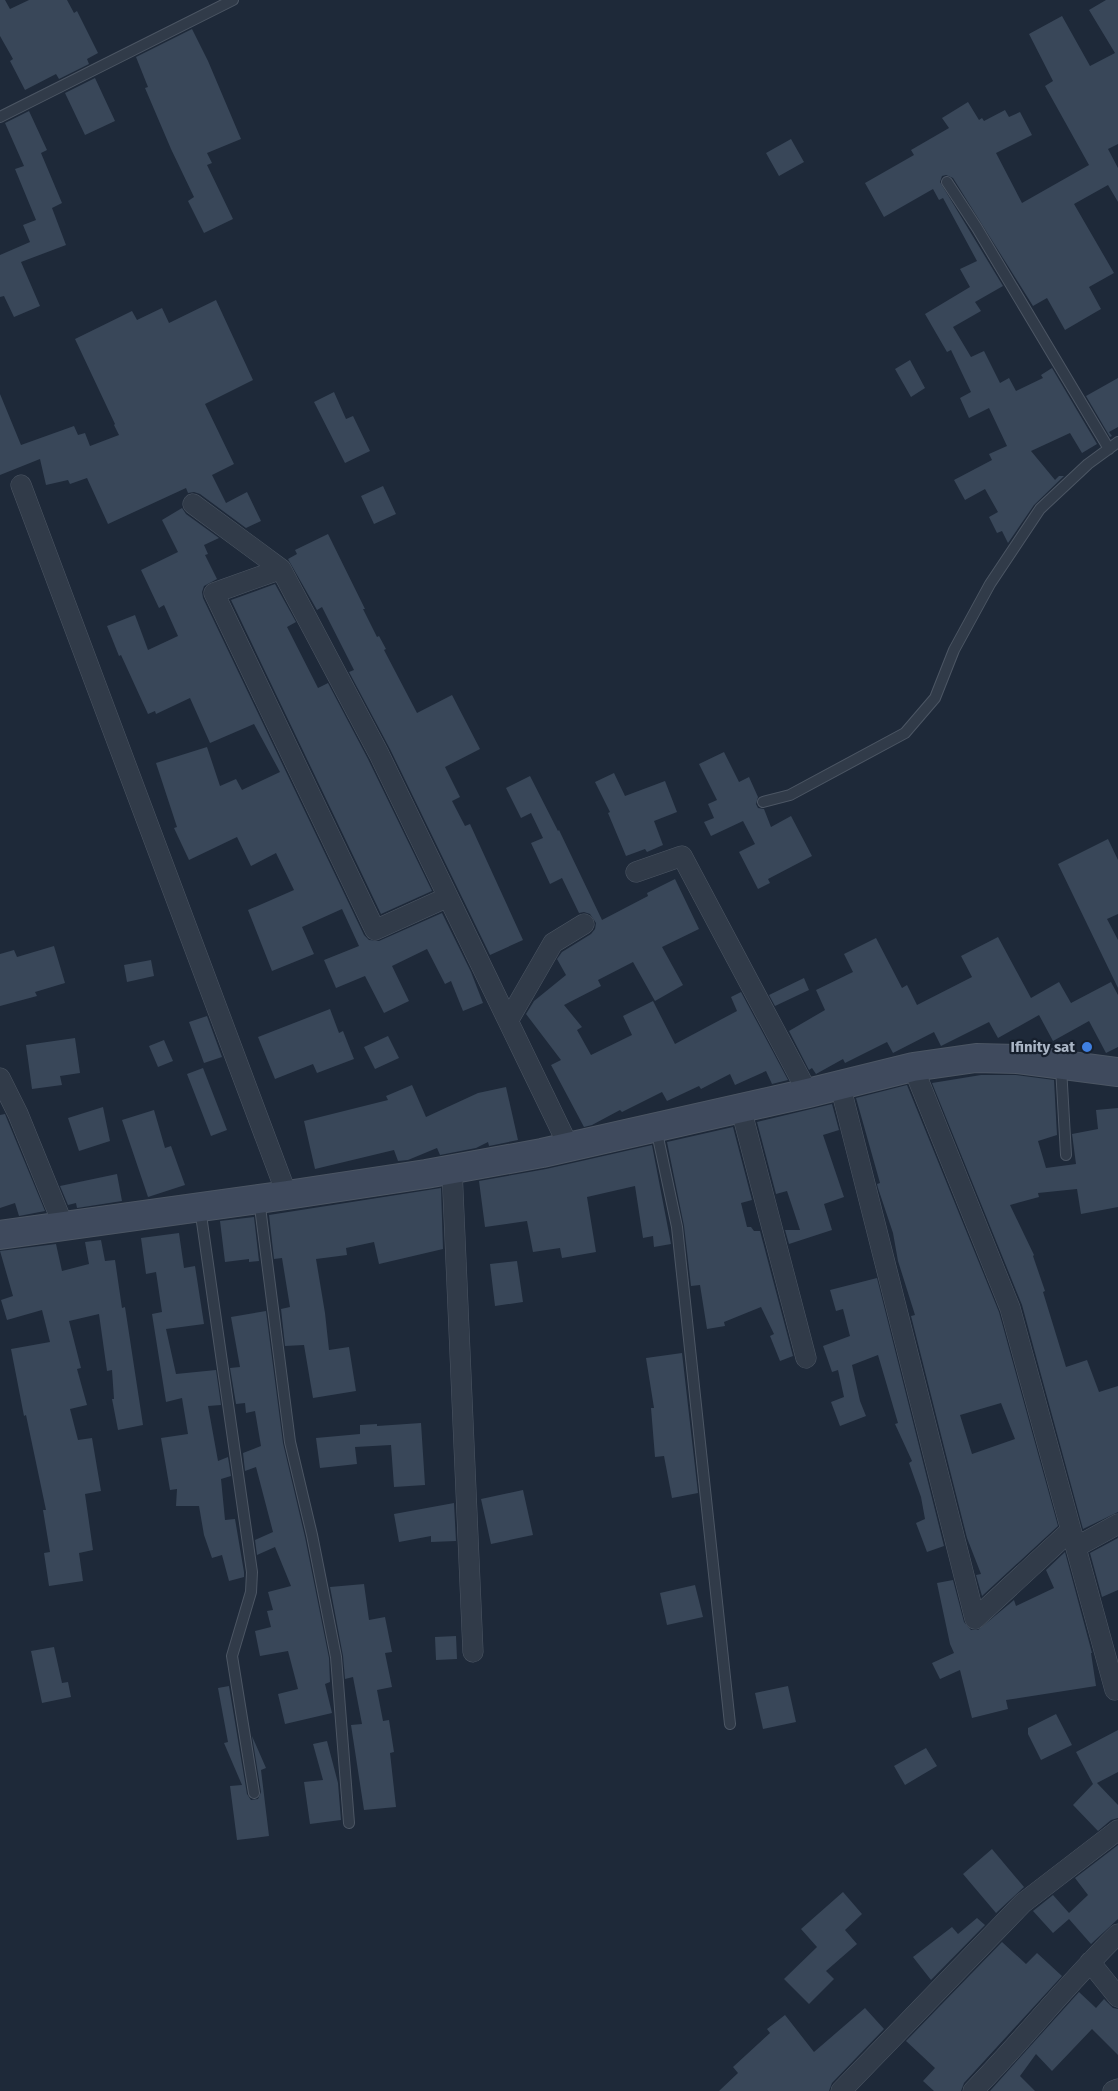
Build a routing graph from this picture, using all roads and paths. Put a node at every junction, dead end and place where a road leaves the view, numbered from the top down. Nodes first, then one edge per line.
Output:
1 (233, 0) edge
2 (0, 117) edge
3 (947, 182) dead end
4 (1113, 445) edge
5 (21, 485) dead end
6 (193, 504) dead end
7 (281, 570) junction
8 (763, 802) dead end
9 (636, 872) dead end
10 (448, 897) junction
11 (584, 924) dead end
12 (508, 1021) junction
13 (1060, 1064) junction
14 (913, 1067) junction
15 (1118, 1072) edge
16 (0, 1078) edge
17 (840, 1085) junction
18 (808, 1093) junction
19 (741, 1108) junction
20 (656, 1128) junction
21 (569, 1147) junction
22 (1066, 1155) dead end
23 (452, 1169) junction
24 (287, 1195) junction
25 (259, 1199) junction
26 (200, 1207) junction
27 (64, 1227) junction
28 (0, 1235) edge
29 (806, 1358) dead end
30 (1118, 1524) edge
31 (1074, 1538) junction
32 (474, 1652) dead end
33 (1115, 1690) dead end
34 (730, 1724) dead end
35 (254, 1793) dead end
36 (348, 1823) dead end
37 (1118, 1830) edge
38 (1118, 1934) edge
39 (1090, 1962) junction
40 (1118, 1997) edge
41 (1118, 2089) edge
42 (842, 2091) edge
43 (973, 2091) edge
44 (1113, 2091) edge

1 - 2 lane
3 - 4 lane
4 - 8 lane
5 - 24 street
6 - 7 street
7 - 10 street
7 - 10 street
9 - 18 street
10 - 12 street
11 - 12 street
12 - 21 street
13 - 14 street
13 - 15 street
13 - 22 lane
14 - 17 street
14 - 31 street
16 - 27 street
17 - 18 street
17 - 31 street
18 - 19 street
19 - 20 street
19 - 29 street
20 - 21 street
20 - 34 lane
21 - 23 street
23 - 24 street
23 - 32 street
24 - 25 street
25 - 26 street
25 - 36 lane
26 - 27 street
26 - 35 lane
27 - 28 street
30 - 31 street
31 - 33 street
37 - 42 street
38 - 39 street
39 - 40 street
39 - 43 street
41 - 44 street

